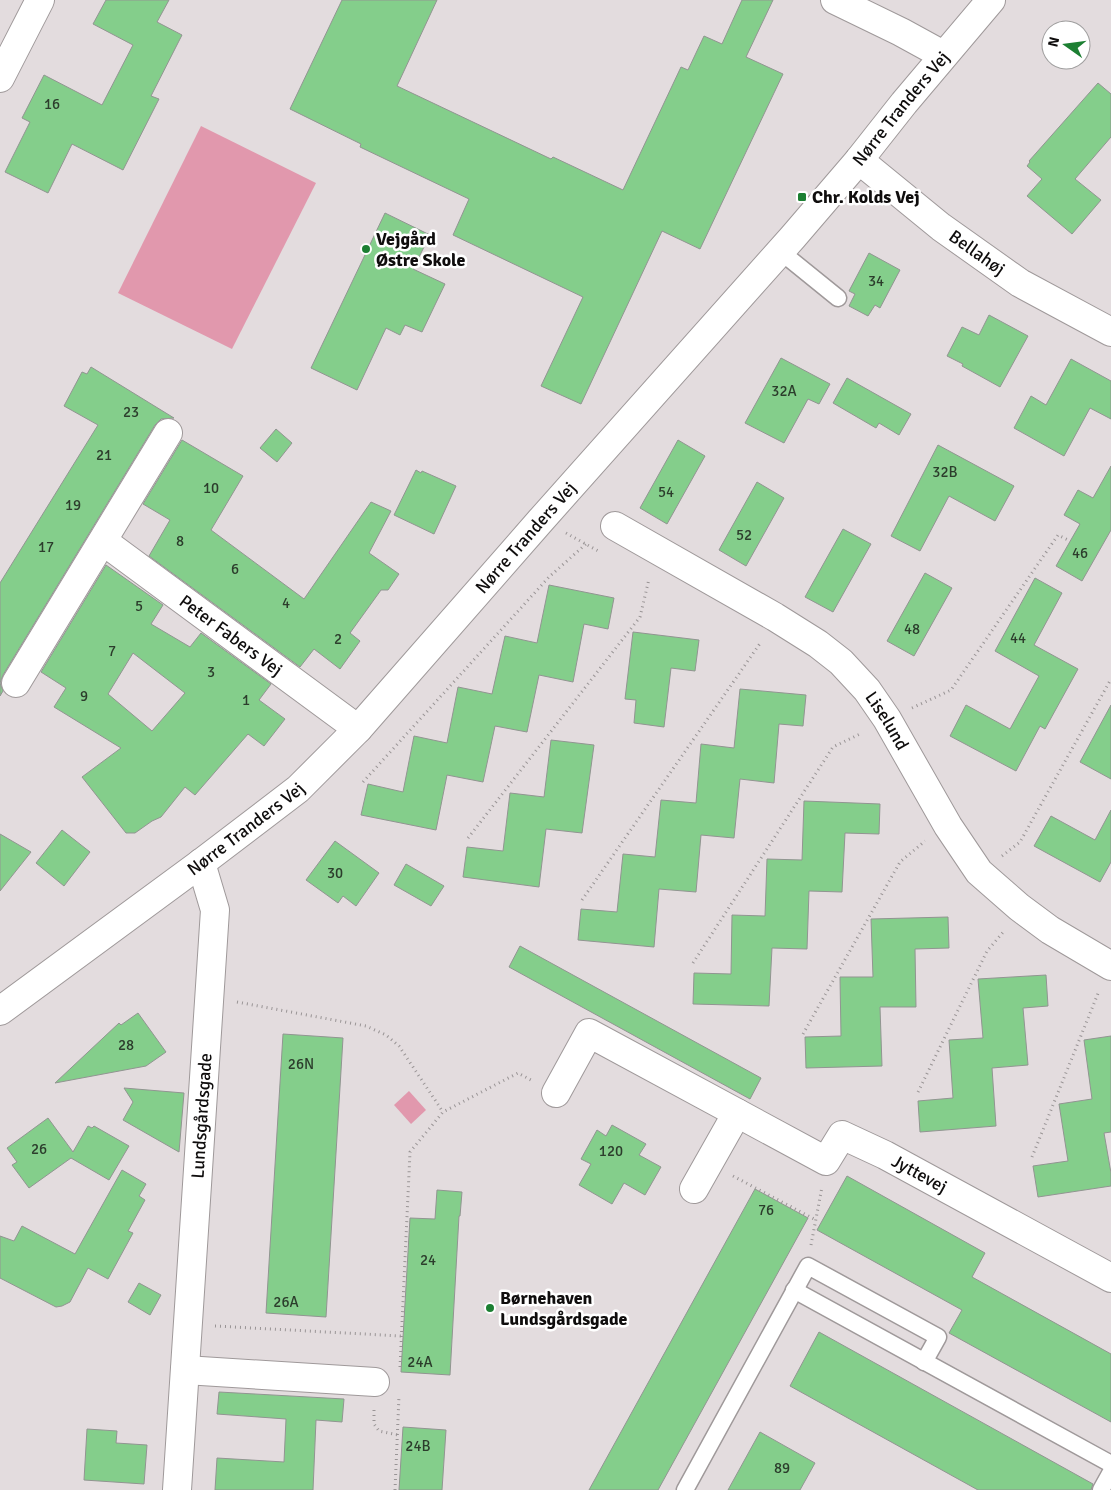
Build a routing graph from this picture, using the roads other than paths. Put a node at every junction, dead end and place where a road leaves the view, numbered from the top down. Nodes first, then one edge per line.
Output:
1 (40, 0) edge
2 (835, 0) edge
3 (991, 0) edge
4 (943, 55) junction
5 (0, 78) edge
6 (859, 160) junction
7 (780, 251) junction
8 (838, 298) dead end
9 (1109, 328) edge
10 (168, 433) dead end
11 (615, 526) dead end
12 (103, 541) junction
13 (16, 683) dead end
14 (358, 729) junction
15 (201, 863) junction
16 (1108, 979) edge
17 (0, 1012) edge
18 (556, 1093) road end
19 (737, 1113) junction
20 (694, 1189) dead end
21 (1111, 1278) edge
22 (794, 1290) junction
23 (924, 1362) junction
24 (185, 1370) junction
25 (387, 1379) road end
26 (1111, 1464) edge
27 (1111, 1472) edge
28 (177, 1490) edge
29 (685, 1490) edge
30 (1101, 1490) edge

1 - 5 street
2 - 4 street
3 - 4 street, Nørre Tranders Vej
4 - 6 street, Nørre Tranders Vej
6 - 7 street, Nørre Tranders Vej
6 - 9 street, Bellahøj
7 - 8 lane
7 - 14 street, Nørre Tranders Vej
10 - 12 street
11 - 16 street, Liselund
12 - 13 street
12 - 14 street, Peter Fabers Vej
14 - 15 street, Nørre Tranders Vej
15 - 17 street, Nørre Tranders Vej
15 - 24 street, Lundsgårdsgade
18 - 19 street
19 - 20 street
19 - 21 street, Jyttevej
22 - 23 lane
22 - 23 lane
22 - 29 lane
23 - 26 lane
24 - 25 street
24 - 28 street, Lundsgårdsgade
27 - 30 lane

